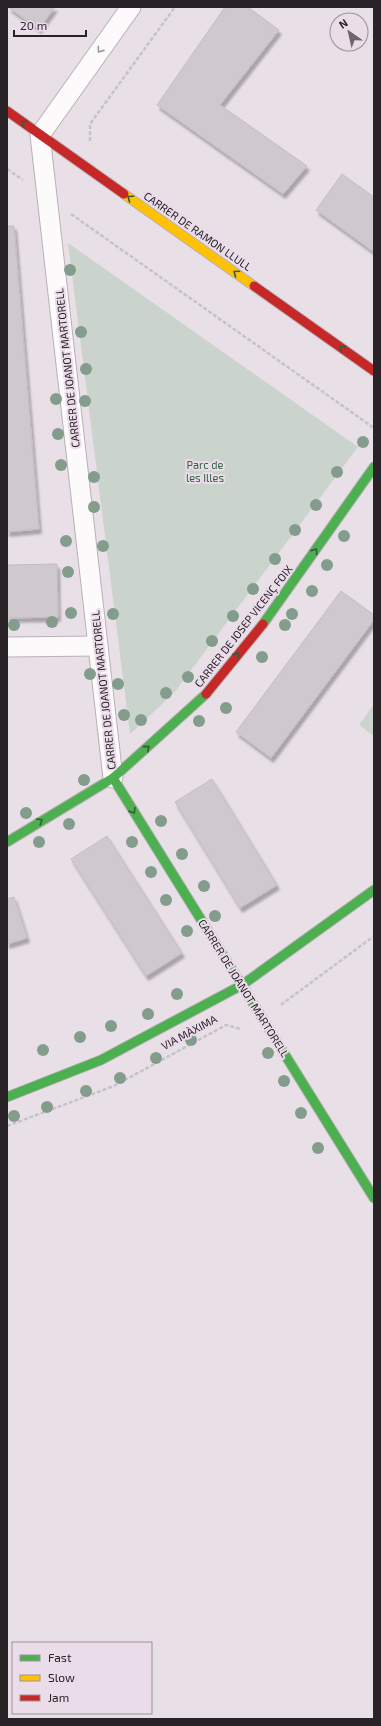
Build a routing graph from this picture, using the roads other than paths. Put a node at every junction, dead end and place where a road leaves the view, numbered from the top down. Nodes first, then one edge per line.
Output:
1 (131, 7) edge
2 (7, 111) edge
3 (40, 135) junction
4 (374, 371) edge
5 (374, 467) edge
6 (98, 646) junction
7 (7, 647) edge
8 (113, 778) junction
9 (7, 842) edge
10 (374, 890) edge
11 (242, 985) junction
12 (7, 1096) edge
13 (374, 1198) edge

1 -> 3 street
3 -> 2 street, CARRER DE RAMON LLULL
4 -> 3 street, CARRER DE RAMON LLULL
3 - 6 street, CARRER DE JOANOT MARTORELL
8 -> 5 street, CARRER DE JOSEP VICENÇ FOIX
6 - 7 street
6 - 8 street, CARRER DE JOANOT MARTORELL
9 -> 8 street, CARRER DE JOSEP VICENÇ FOIX
8 -> 11 street, CARRER DE JOANOT MARTORELL
10 - 11 street, VIA MÀXIMA
11 - 12 street, VIA MÀXIMA
11 - 13 street, CARRER DE JOANOT MARTORELL

